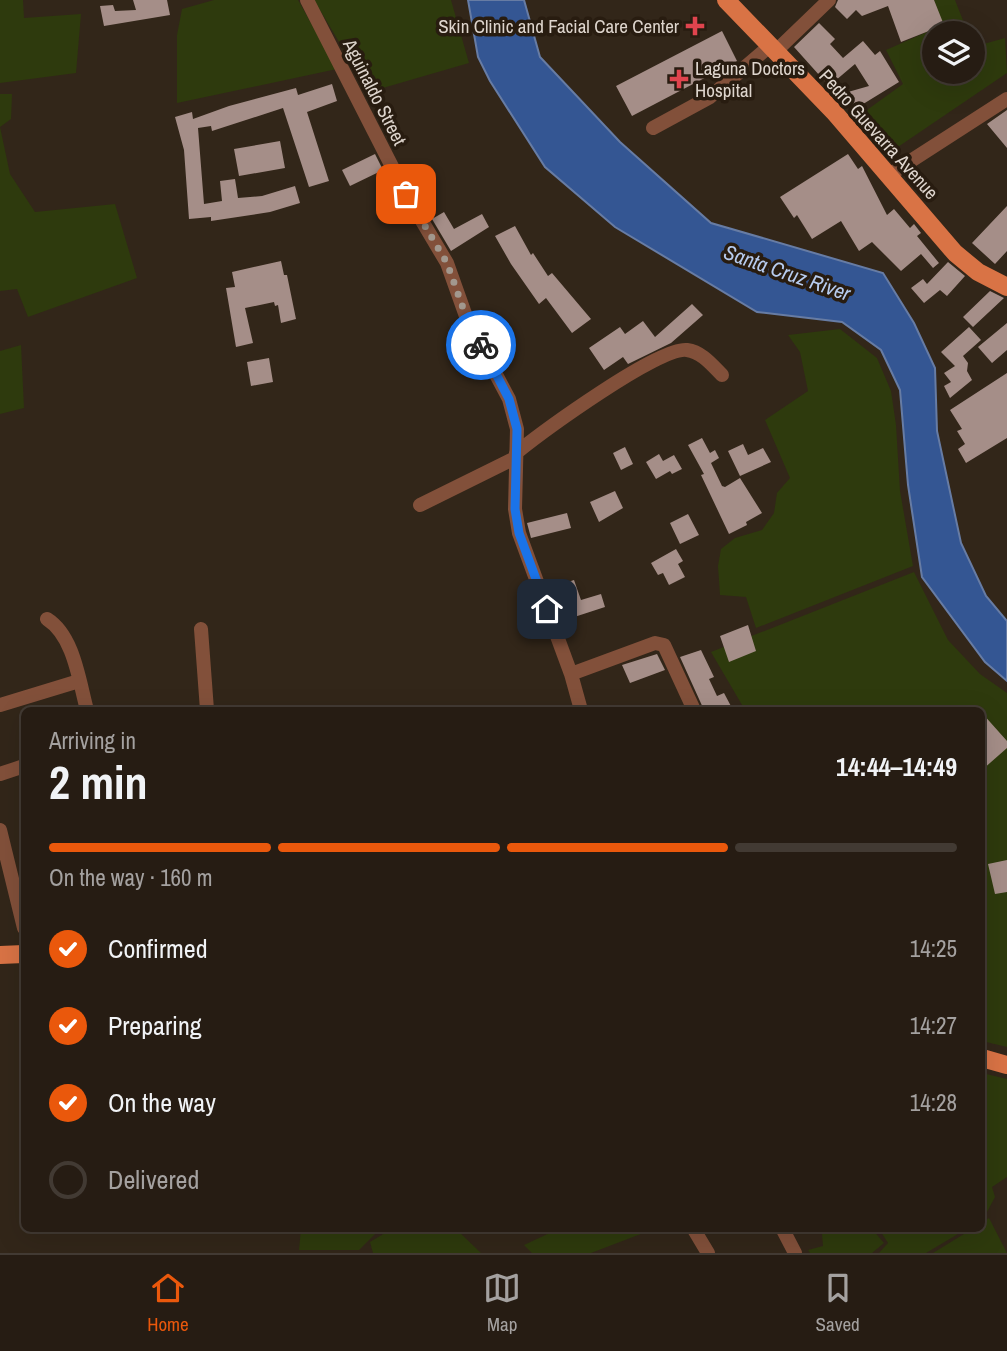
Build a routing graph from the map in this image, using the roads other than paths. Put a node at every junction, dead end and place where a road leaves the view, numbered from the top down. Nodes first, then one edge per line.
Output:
1 (307, 0) edge
2 (726, 0) edge
3 (828, 0) edge
4 (774, 48) junction
5 (1007, 99) edge
6 (653, 128) dead end
7 (889, 175) junction
8 (1007, 287) edge
9 (722, 375) dead end
10 (516, 456) junction
11 (420, 505) dead end
12 (47, 620) dead end
13 (201, 629) dead end
14 (570, 674) junction
15 (79, 681) junction
16 (0, 705) edge
17 (86, 707) edge
18 (206, 707) edge
19 (579, 707) edge
20 (693, 707) edge
21 (21, 767) edge
22 (0, 774) edge
23 (0, 830) edge
24 (21, 916) edge
25 (21, 954) edge
26 (0, 955) edge
27 (985, 1059) edge
28 (1007, 1066) edge
29 (695, 1232) edge
30 (784, 1232) edge
31 (708, 1253) edge
32 (795, 1253) edge

1 - 10 street, Aguinaldo Street
2 - 4 main road, Pedro Guevarra Avenue
3 - 4 street
4 - 6 street
4 - 7 main road, Pedro Guevarra Avenue
5 - 7 street
7 - 8 main road, Pedro Guevarra Avenue
9 - 10 street
10 - 11 street
10 - 14 street, Aguinaldo Street
12 - 15 street
13 - 18 street
14 - 19 street, Aguinaldo Street
14 - 20 street
15 - 16 street
15 - 17 street
21 - 22 street
23 - 24 street
25 - 26 main road
27 - 28 main road
29 - 31 street
30 - 32 street

